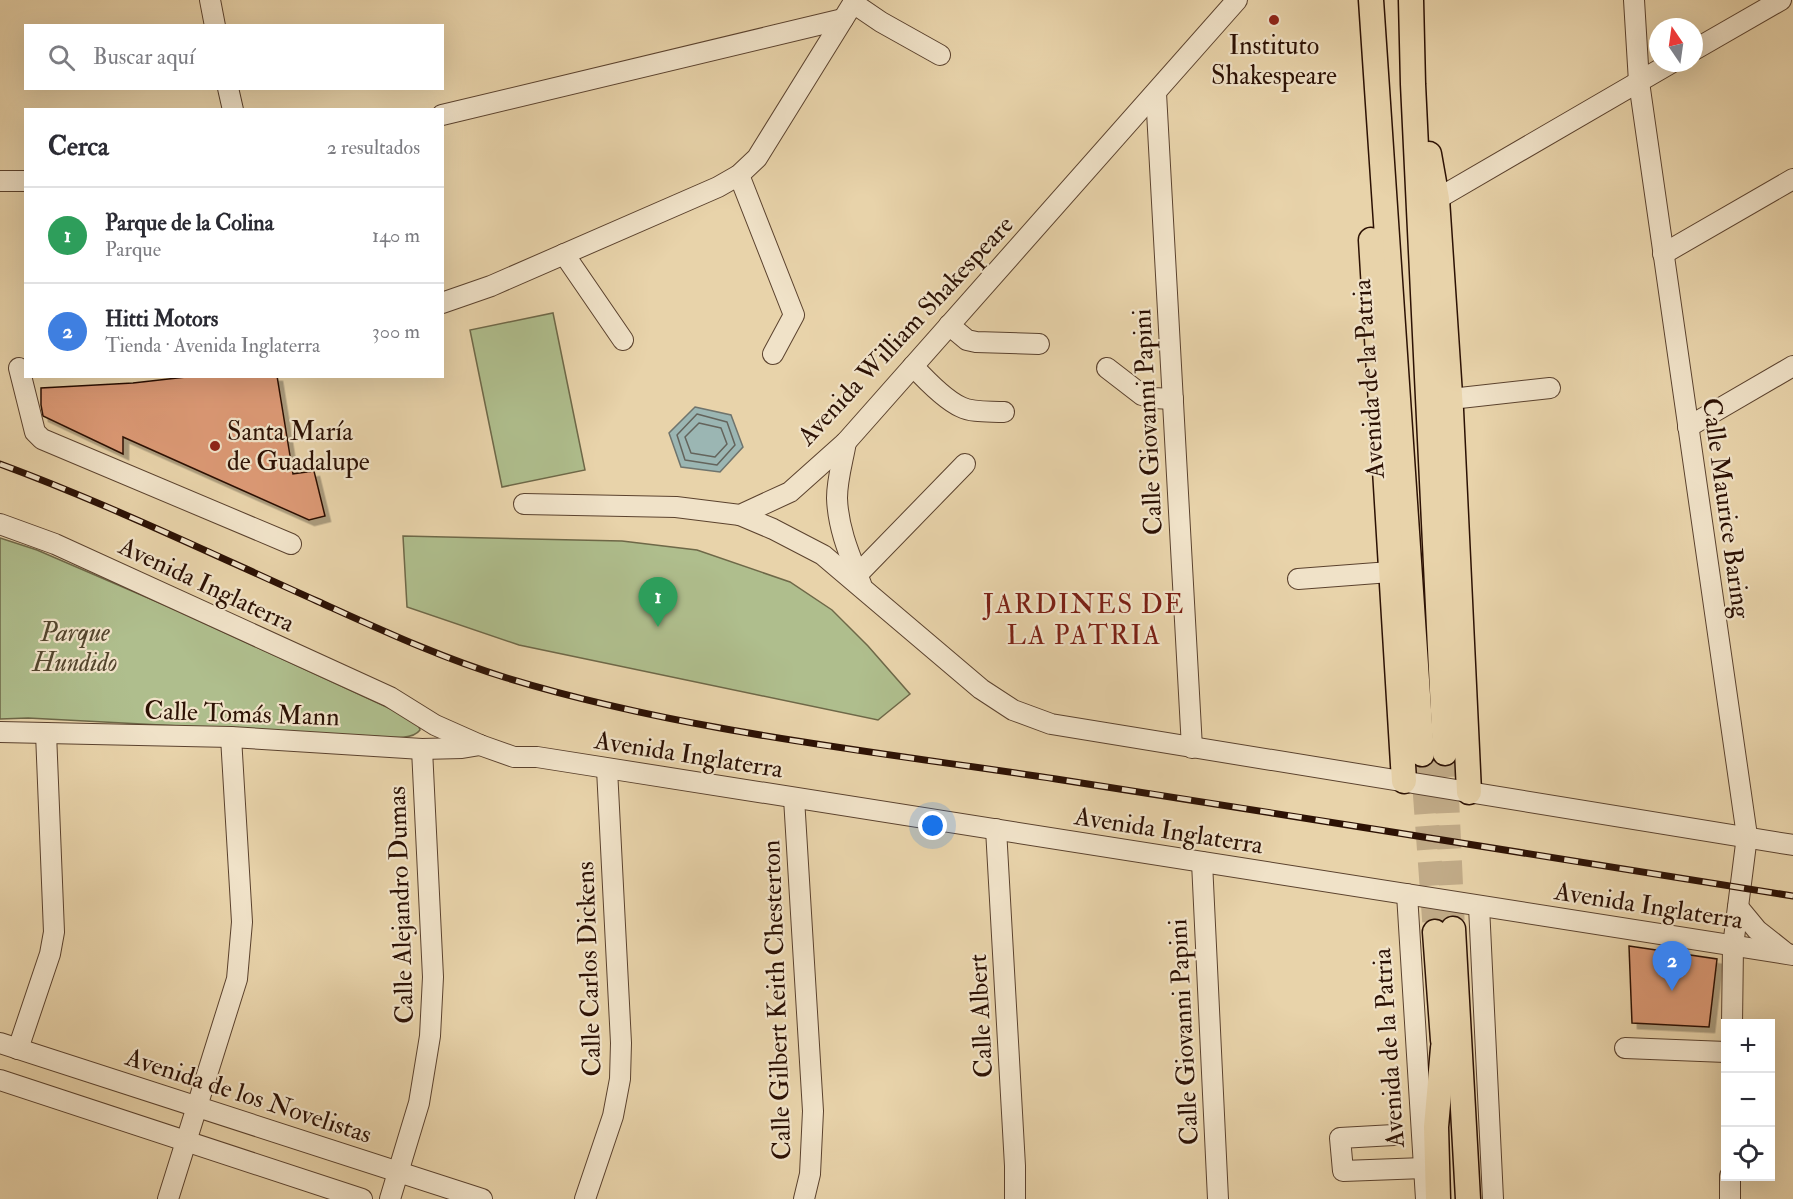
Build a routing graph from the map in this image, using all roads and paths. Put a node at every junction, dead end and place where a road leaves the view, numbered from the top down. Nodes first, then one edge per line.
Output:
1 (210, 0) edge
2 (1237, 0) edge
3 (1371, 0) edge
4 (1411, 0) edge
5 (1634, 0) edge
6 (1781, 0) edge
7 (850, 7) edge
8 (215, 24) edge
9 (1703, 45) edge
10 (940, 56) dead end
11 (1413, 62) junction
12 (1376, 63) junction
13 (1656, 72) edge
14 (1639, 82) junction
15 (228, 90) edge
16 (1156, 93) junction
17 (233, 108) edge
18 (444, 114) edge
19 (739, 175) junction
20 (1793, 179) edge
21 (0, 181) edge
22 (24, 181) edge
23 (1437, 199) junction
24 (564, 254) junction
25 (1663, 254) junction
26 (444, 302) edge
27 (949, 325) junction
28 (623, 340) dead end
29 (1040, 344) dead end
30 (773, 354) dead end
31 (913, 366) junction
32 (1793, 366) edge
33 (15, 368) edge
34 (1107, 368) dead end
35 (1550, 388) dead end
36 (1173, 399) junction
37 (1451, 399) junction
38 (1004, 412) dead end
39 (1688, 427) junction
40 (846, 442) junction
41 (965, 464) dead end
42 (813, 469) junction
43 (839, 479) junction
44 (524, 504) dead end
45 (740, 515) junction
46 (0, 524) edge
47 (291, 544) dead end
48 (1390, 572) junction
49 (1298, 579) dead end
50 (860, 582) junction
51 (390, 697) junction
52 (0, 732) edge
53 (46, 733) junction
54 (231, 737) junction
55 (480, 745) junction
56 (422, 748) junction
57 (1192, 748) junction
58 (537, 757) junction
59 (607, 769) junction
60 (1404, 781) junction
61 (1469, 792) junction
62 (794, 798) junction
63 (996, 830) junction
64 (1747, 836) junction
65 (1793, 845) edge
66 (1202, 862) junction
67 (1407, 894) junction
68 (1479, 906) junction
69 (1738, 907) junction
70 (1444, 931) tunnel mouth
71 (1733, 946) junction
72 (1791, 955) edge
73 (1732, 1019) edge
74 (9, 1046) edge
75 (1451, 1048) junction
76 (1625, 1048) dead end
77 (1721, 1052) edge
78 (0, 1080) edge
79 (197, 1107) junction
80 (1394, 1135) dead end
81 (186, 1141) junction
82 (1424, 1168) junction
83 (398, 1172) junction
84 (1730, 1181) edge
85 (168, 1199) edge
86 (362, 1199) edge
87 (390, 1199) edge
88 (482, 1199) edge
89 (585, 1199) edge
90 (804, 1199) edge
91 (1015, 1199) edge
92 (1218, 1199) edge
93 (1426, 1199) edge
94 (1438, 1199) edge
95 (1452, 1199) edge
96 (1468, 1199) edge
97 (1477, 1199) edge
98 (1493, 1199) edge
99 (1730, 1199) edge

1 - 8 street
2 - 16 street, Avenida William Shakespeare
3 - 12 main road, Avenida de la Patria
4 - 11 main road, Avenida de la Patria
5 - 14 street, Calle Maurice Baring
6 - 9 street
7 - 10 street
7 - 18 street
7 - 19 street
11 - 12 main road, Avenida de la Patria
11 - 23 main road
12 - 48 main road
13 - 14 street
14 - 23 street
14 - 25 street, Calle Maurice Baring
15 - 17 street
16 - 27 street, Avenida William Shakespeare
16 - 36 street, Calle Giovanni Papini
19 - 24 street
19 - 30 street
20 - 25 street
21 - 22 street
23 - 37 main road
24 - 26 street
24 - 28 street
25 - 39 street, Calle Maurice Baring
27 - 29 street
27 - 31 street, Avenida William Shakespeare
31 - 38 street
31 - 40 street, Avenida William Shakespeare
32 - 39 street
33 - 47 street
34 - 36 street
35 - 37 street
36 - 57 street, Calle Giovanni Papini
37 - 61 main road
39 - 64 street, Calle Maurice Baring
40 - 42 street, Avenida William Shakespeare
40 - 43 street
41 - 50 street
42 - 43 street
42 - 45 street, Avenida William Shakespeare
43 - 50 street
44 - 45 street
45 - 50 street
46 - 51 street, Avenida Inglaterra
48 - 49 street
48 - 60 main road
50 - 57 street
51 - 55 street, Avenida Inglaterra
51 - 58 street, Avenida Inglaterra
52 - 53 street, Calle Tomás Mann
53 - 54 street, Calle Tomás Mann
53 - 74 street
54 - 56 street, Calle Tomás Mann
54 - 79 street
55 - 56 street, Calle Tomás Mann
55 - 58 street, Avenida Inglaterra
56 - 83 street, Calle Alejandro Dumas
57 - 60 street
58 - 59 street, Avenida Inglaterra
59 - 62 street, Avenida Inglaterra
59 - 89 street, Calle Carlos Dickens
60 - 61 street
61 - 64 street
62 - 63 street, Avenida Inglaterra
62 - 90 street, Calle Gilbert Keith Chesterton
63 - 66 street, Avenida Inglaterra
63 - 91 street, Calle Albert
64 - 65 street
64 - 69 street, Calle Maurice Baring
66 - 67 street, Avenida Inglaterra
66 - 92 street, Calle Giovanni Papini
67 - 68 street, Avenida Inglaterra
67 - 82 street, Avenida de la Patria
68 - 71 street, Avenida Inglaterra
68 - 98 street
69 - 71 street, Calle Maurice Baring
69 - 72 street
70 - 75 main road
71 - 72 street, Avenida Inglaterra
71 - 73 street, Calle Maurice Baring
74 - 79 street, Avenida de los Novelistas
75 - 94 main road
75 - 95 main road
75 - 96 main road
75 - 97 main road
76 - 77 street
78 - 81 street
79 - 81 street
79 - 83 street, Avenida de los Novelistas
80 - 82 street
81 - 85 street
81 - 86 street
82 - 93 street, Avenida de la Patria
83 - 87 street, Calle Alejandro Dumas
83 - 88 street, Avenida de los Novelistas
84 - 99 street

